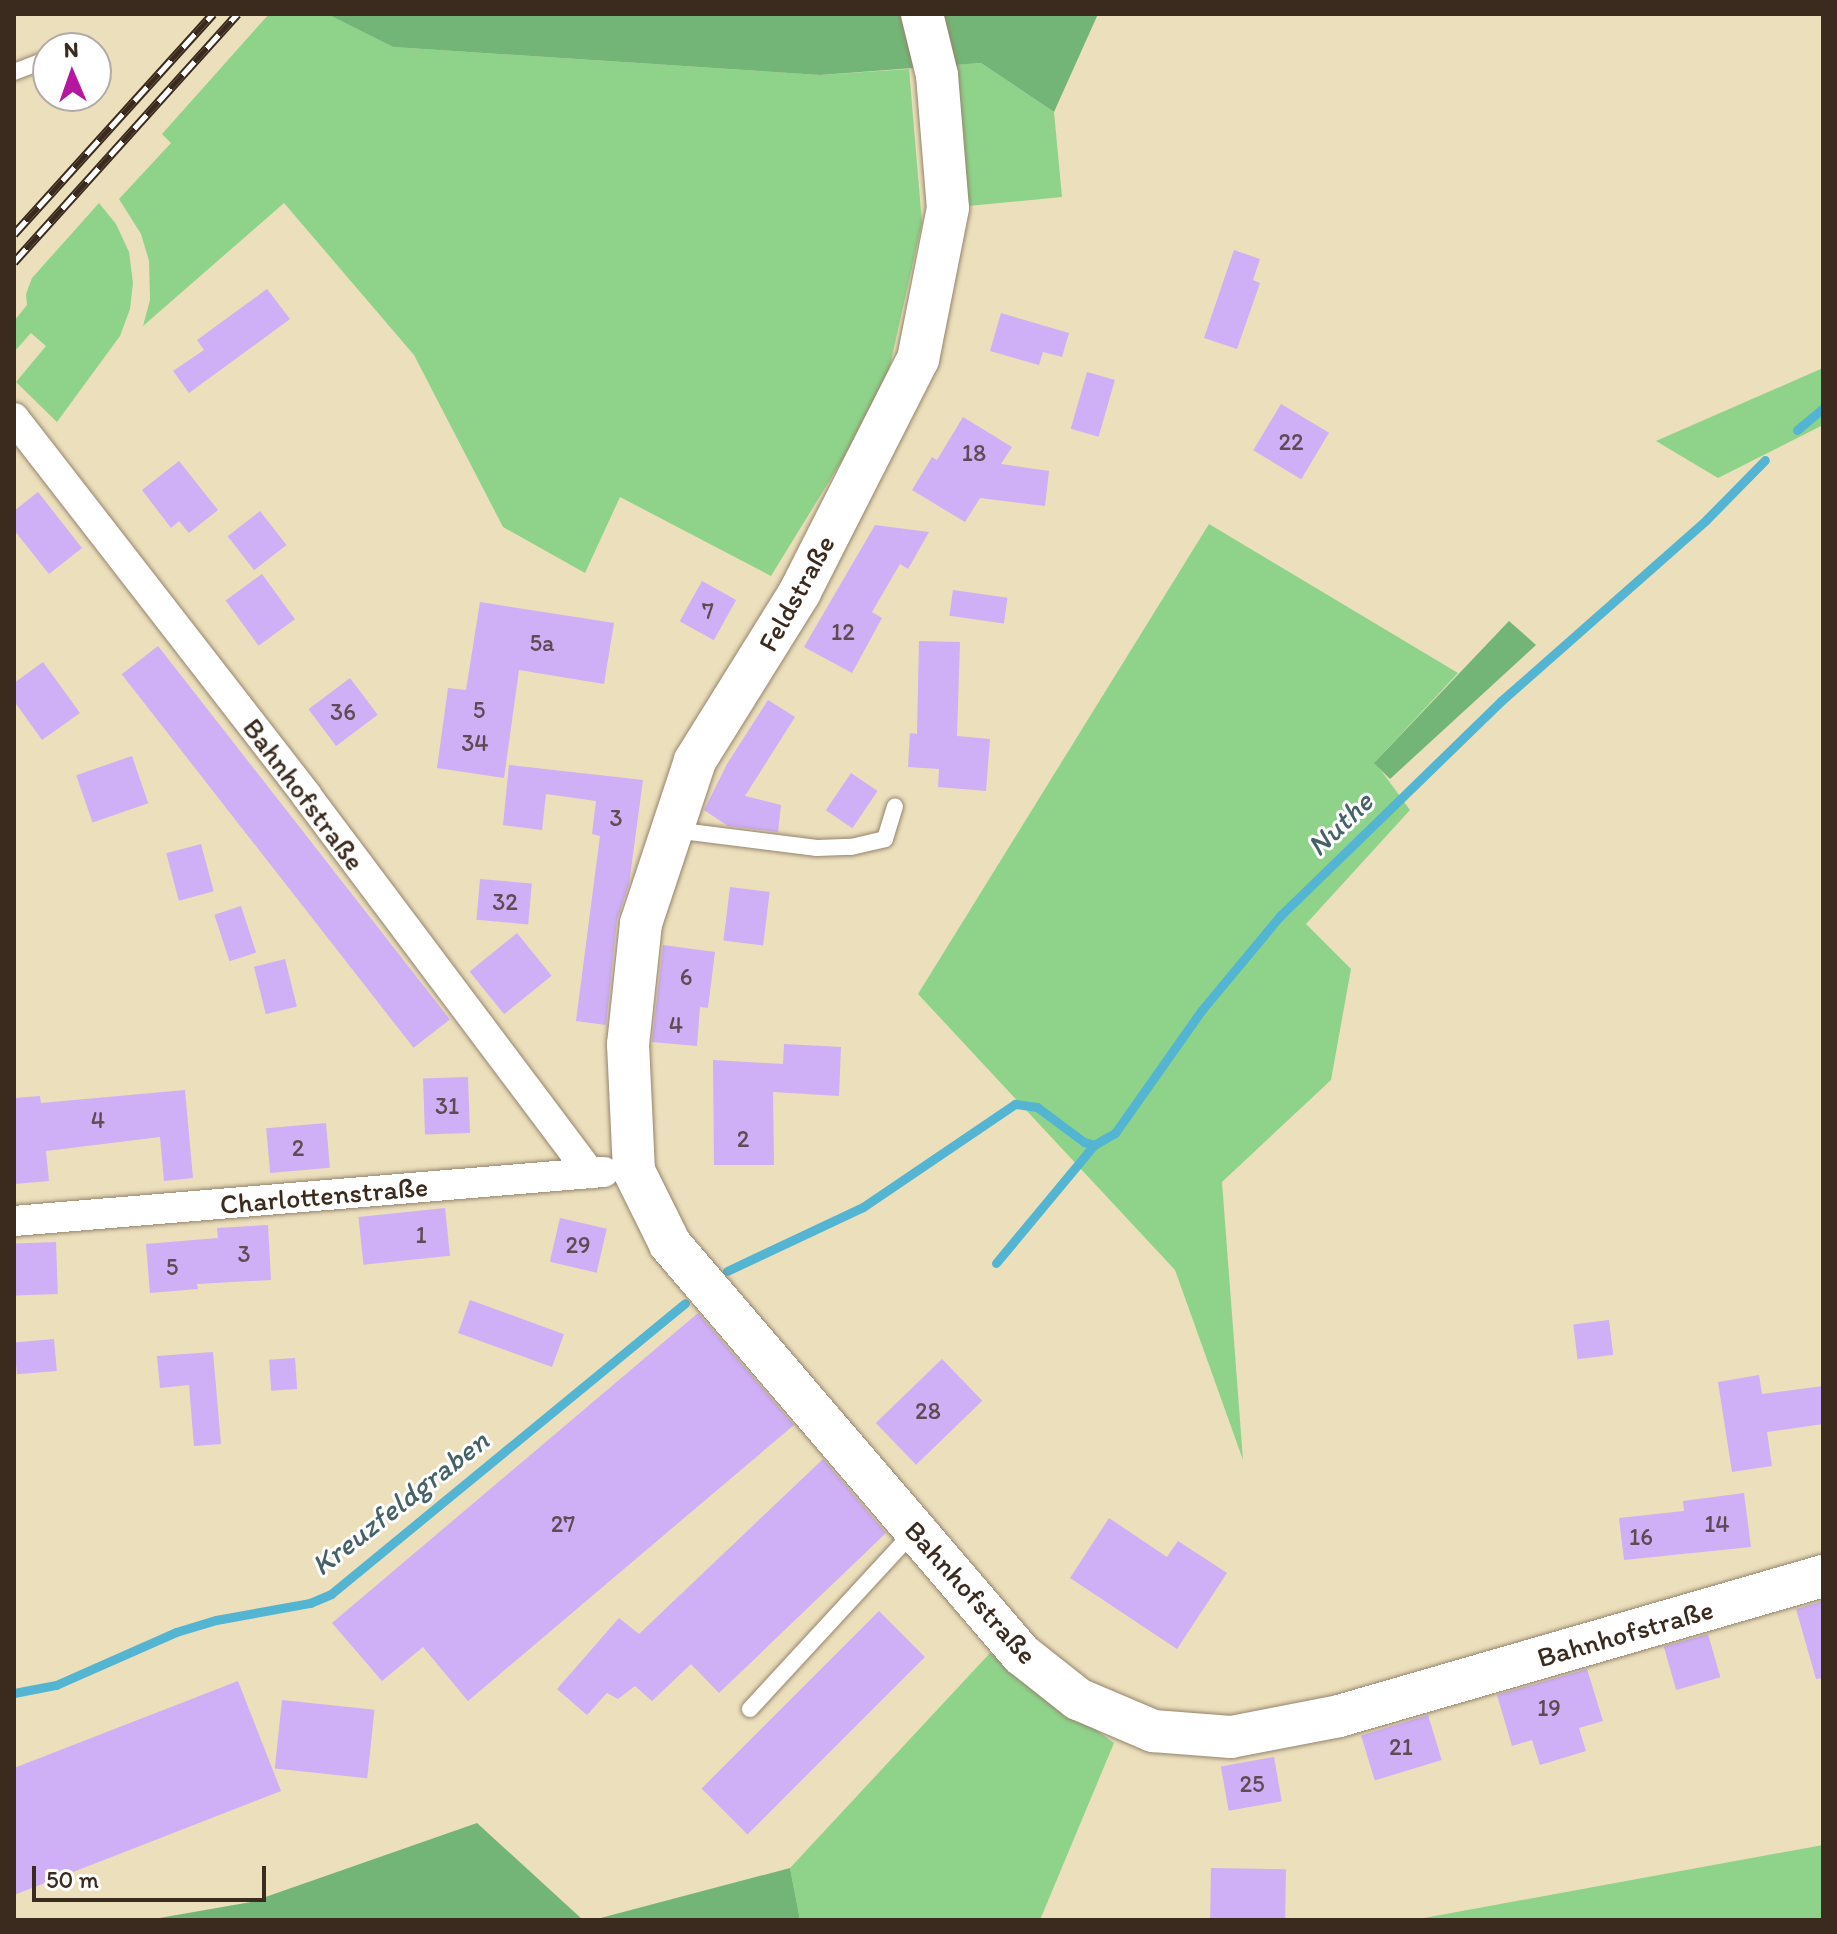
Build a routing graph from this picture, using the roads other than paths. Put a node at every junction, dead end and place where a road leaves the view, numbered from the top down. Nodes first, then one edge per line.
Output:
1 (922, 14) edge
2 (14, 418) edge
3 (895, 807) dead end
4 (672, 830) junction
5 (634, 1171) junction
6 (590, 1173) junction
7 (14, 1221) edge
8 (914, 1531) junction
9 (1823, 1576) edge
10 (750, 1709) dead end

1 - 4 street, Feldstraße
2 - 6 street, Bahnhofstraße
3 - 4 lane
4 - 5 street, Feldstraße
5 - 6 street, Charlottenstraße
5 - 8 street, Bahnhofstraße
6 - 7 street, Charlottenstraße
8 - 9 street, Bahnhofstraße
8 - 10 lane

